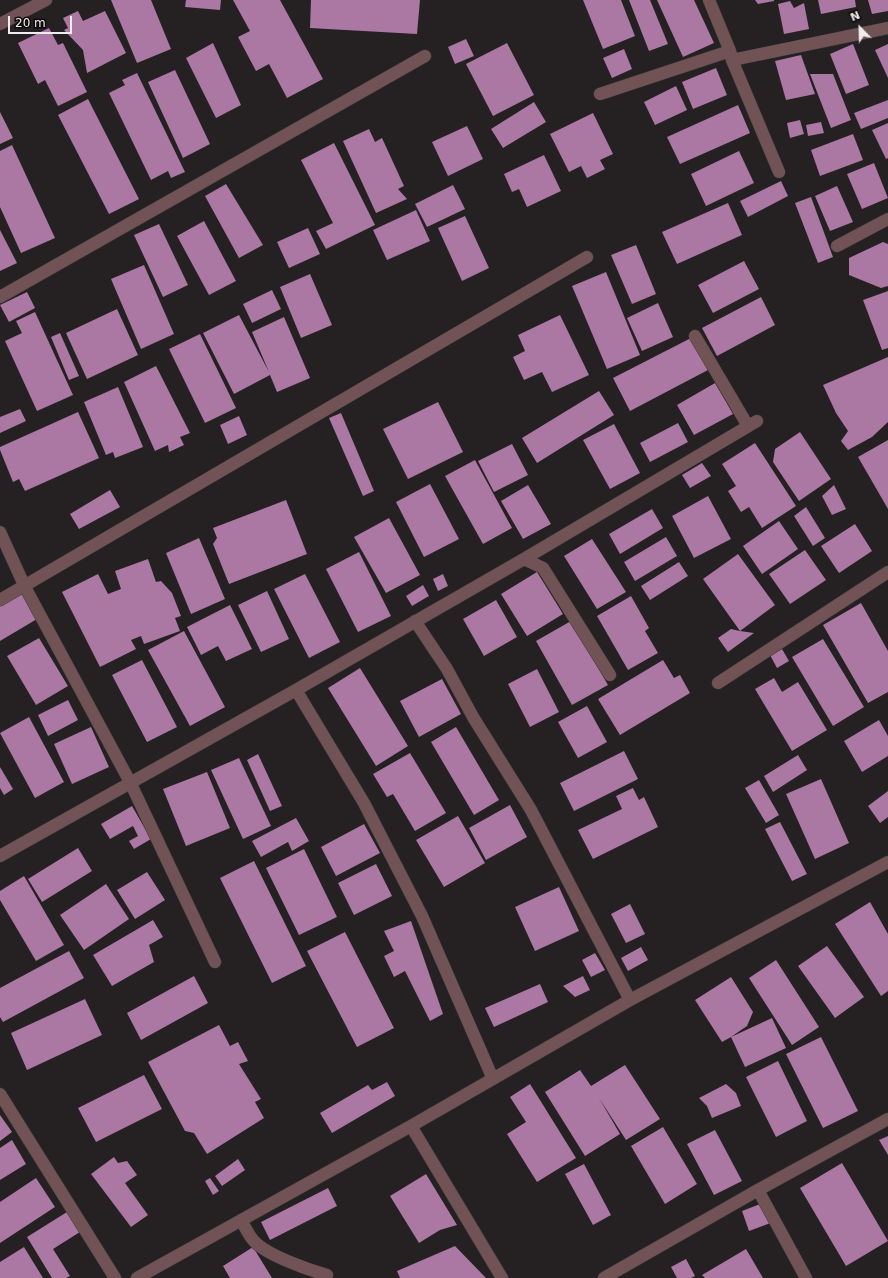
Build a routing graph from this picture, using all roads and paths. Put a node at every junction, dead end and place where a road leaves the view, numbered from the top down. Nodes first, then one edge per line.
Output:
1 (46, 0) edge
2 (709, 0) edge
3 (0, 24) edge
4 (888, 28) edge
5 (425, 56) dead end
6 (731, 56) junction
7 (600, 94) dead end
8 (779, 172) dead end
9 (888, 219) edge
10 (837, 246) dead end
11 (587, 257) dead end
12 (0, 296) edge
13 (695, 336) dead end
14 (0, 532) edge
15 (524, 559) junction
16 (888, 572) edge
17 (25, 586) junction
18 (0, 600) edge
19 (415, 621) junction
20 (610, 674) dead end
21 (718, 683) dead end
22 (296, 690) junction
23 (130, 782) junction
24 (0, 856) edge
25 (888, 862) edge
26 (215, 962) dead end
27 (630, 1000) junction
28 (493, 1079) junction
29 (0, 1094) edge
30 (888, 1119) edge
31 (411, 1126) junction
32 (758, 1190) junction
33 (241, 1220) junction
34 (327, 1275) dead end
35 (115, 1278) edge
36 (136, 1278) edge
37 (502, 1278) edge
38 (604, 1278) edge
39 (806, 1278) edge

1 - 3 street
2 - 6 street
4 - 6 street
5 - 12 street
6 - 7 street
6 - 8 street
9 - 10 street
11 - 17 street
13 - 15 street
14 - 17 street
15 - 19 street
15 - 20 street
16 - 21 street
17 - 18 street
17 - 23 street
19 - 22 street
19 - 27 street
22 - 23 street
22 - 28 street
23 - 24 street
23 - 26 street
25 - 27 street
27 - 28 street
28 - 31 street
29 - 35 street
30 - 32 street
31 - 33 street
31 - 37 street
32 - 38 street
32 - 39 street
33 - 34 street
33 - 36 street

